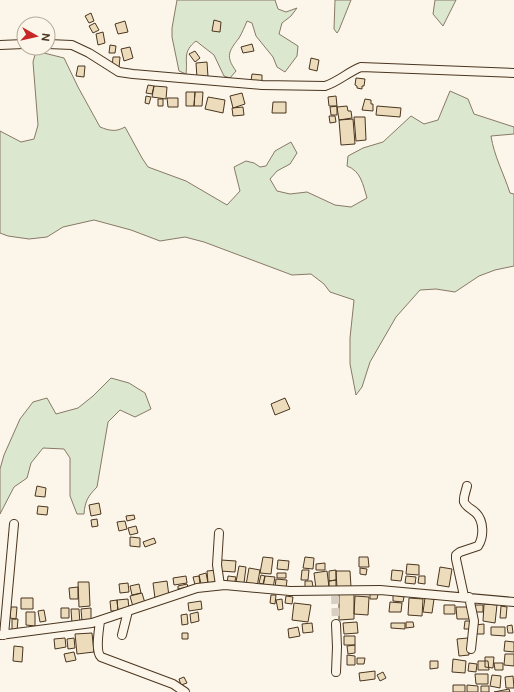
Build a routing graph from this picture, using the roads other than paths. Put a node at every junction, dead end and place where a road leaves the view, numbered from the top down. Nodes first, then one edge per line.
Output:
1 (16, 44) edge
2 (56, 44) edge
3 (0, 45) edge
4 (514, 73) edge
5 (467, 486) dead end
6 (14, 524) dead end
7 (219, 533) dead end
8 (220, 585) junction
9 (467, 597) junction
10 (514, 602) edge
11 (128, 611) junction
12 (100, 621) junction
13 (336, 624) tunnel mouth
14 (2, 635) edge
15 (122, 635) dead end
16 (471, 649) dead end
17 (336, 672) dead end
18 (185, 692) edge

1 - 3 street
2 - 4 street
5 - 9 street
6 - 14 street
7 - 8 street
8 - 9 street
8 - 11 street
9 - 10 street
9 - 16 street
11 - 12 street
11 - 15 street
12 - 14 street
12 - 18 street
13 - 17 street

